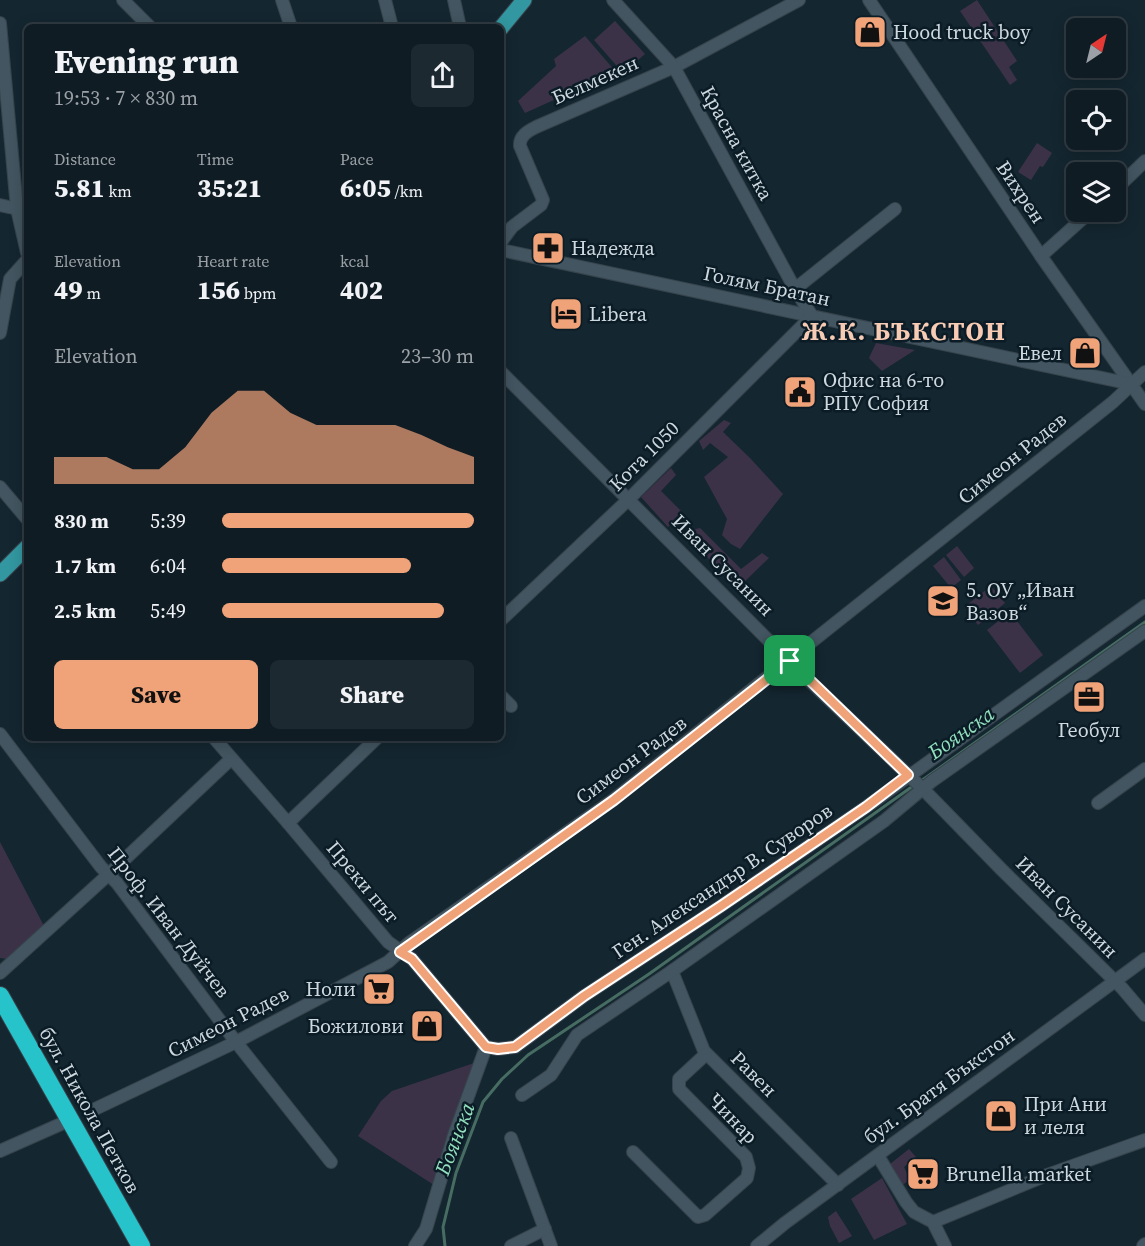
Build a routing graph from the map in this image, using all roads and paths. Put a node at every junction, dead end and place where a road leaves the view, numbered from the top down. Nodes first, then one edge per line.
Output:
1 (123, 0) edge
2 (282, 0) edge
3 (385, 0) edge
4 (454, 0) edge
5 (524, 0) edge
6 (613, 0) edge
7 (799, 0) edge
8 (869, 0) edge
9 (0, 24) edge
10 (147, 24) edge
11 (290, 24) edge
12 (391, 24) edge
13 (459, 24) edge
14 (504, 24) edge
15 (674, 67) junction
16 (1145, 161) edge
17 (1126, 179) edge
18 (0, 205) edge
19 (895, 208) dead end
20 (22, 210) edge
21 (1079, 222) edge
22 (24, 227) edge
23 (504, 238) edge
24 (504, 251) edge
25 (1041, 256) junction
26 (24, 263) edge
27 (795, 289) junction
28 (812, 316) junction
29 (0, 333) edge
30 (1145, 372) edge
31 (504, 375) edge
32 (1131, 384) junction
33 (1145, 404) edge
34 (0, 487) edge
35 (629, 499) junction
36 (24, 515) edge
37 (24, 550) edge
38 (0, 574) edge
39 (1145, 606) edge
40 (504, 617) edge
41 (1145, 631) edge
42 (790, 661) junction
43 (504, 699) edge
44 (511, 706) dead end
45 (0, 734) edge
46 (216, 741) edge
47 (374, 741) edge
48 (231, 759) junction
49 (1145, 769) edge
50 (908, 775) junction
51 (923, 789) junction
52 (1098, 803) dead end
53 (288, 823) junction
54 (109, 874) junction
55 (400, 952) junction
56 (1145, 958) edge
57 (672, 970) junction
58 (0, 973) edge
59 (1114, 981) junction
60 (0, 996) edge
61 (1145, 1015) edge
62 (236, 1042) junction
63 (486, 1047) junction
64 (706, 1054) junction
65 (522, 1095) dead end
66 (95, 1109) dead end
67 (70, 1120) junction
68 (511, 1138) dead end
69 (1145, 1140) edge
70 (0, 1151) edge
71 (633, 1152) dead end
72 (878, 1156) junction
73 (331, 1162) dead end
74 (838, 1185) junction
75 (933, 1222) junction
76 (545, 1229) junction
77 (141, 1246) edge
78 (415, 1246) edge
79 (512, 1246) edge
80 (551, 1246) edge
81 (757, 1246) edge
82 (945, 1246) edge

1 - 10 street
2 - 11 street
3 - 12 street
4 - 13 street
5 - 14 main road
6 - 15 street, Красна китка
7 - 15 street, Белмекен
8 - 25 street, Вихрен
9 - 20 street
15 - 23 street, Белмекен
15 - 27 street, Красна китка
16 - 17 street
18 - 20 street
19 - 27 street
20 - 22 street
21 - 25 street
24 - 28 street, Голям Братан
25 - 32 street, Вихрен
26 - 29 street
27 - 28 street, Красна китка
28 - 32 street, Голям Братан
28 - 35 street, Кота 1050
30 - 32 street, Симеон Радев
31 - 35 street, Иван Сусанин
32 - 33 street, Вихрен
32 - 42 street, Симеон Радев
34 - 36 street
35 - 40 street, Кота 1050
35 - 42 street, Иван Сусанин
37 - 38 main road
39 - 50 street, Ген. Александър В. Суворов
41 - 51 street
42 - 50 street, Иван Сусанин
42 - 55 street, Симеон Радев
43 - 44 street
45 - 54 street, Проф. Иван Дуйчев
46 - 48 street, Преки път
47 - 53 street
48 - 53 street, Преки път
48 - 54 street
49 - 52 street
50 - 51 street, Иван Сусанин
50 - 63 street, Ген. Александър В. Суворов
51 - 57 street
51 - 59 street, Иван Сусанин
53 - 55 street, Преки път
54 - 58 street
54 - 62 street, Проф. Иван Дуйчев
55 - 62 street, Симеон Радев
55 - 63 street, Преки път
56 - 59 street, бул. Братя Бъкстон
57 - 64 street, Равен
57 - 65 street
59 - 61 street, Иван Сусанин
59 - 72 street, бул. Братя Бъкстон
60 - 67 highway, бул. Никола Петков
62 - 66 street, Симеон Радев
62 - 73 street, Проф. Иван Дуйчев
63 - 78 street
64 - 71 street, Чинар
64 - 74 street, Равен
67 - 70 street
67 - 77 highway, бул. Никола Петков
68 - 76 street
69 - 75 street
72 - 74 street, бул. Братя Бъкстон
72 - 75 street
74 - 81 street, бул. Братя Бъкстон
75 - 82 street
76 - 79 street
76 - 80 street

